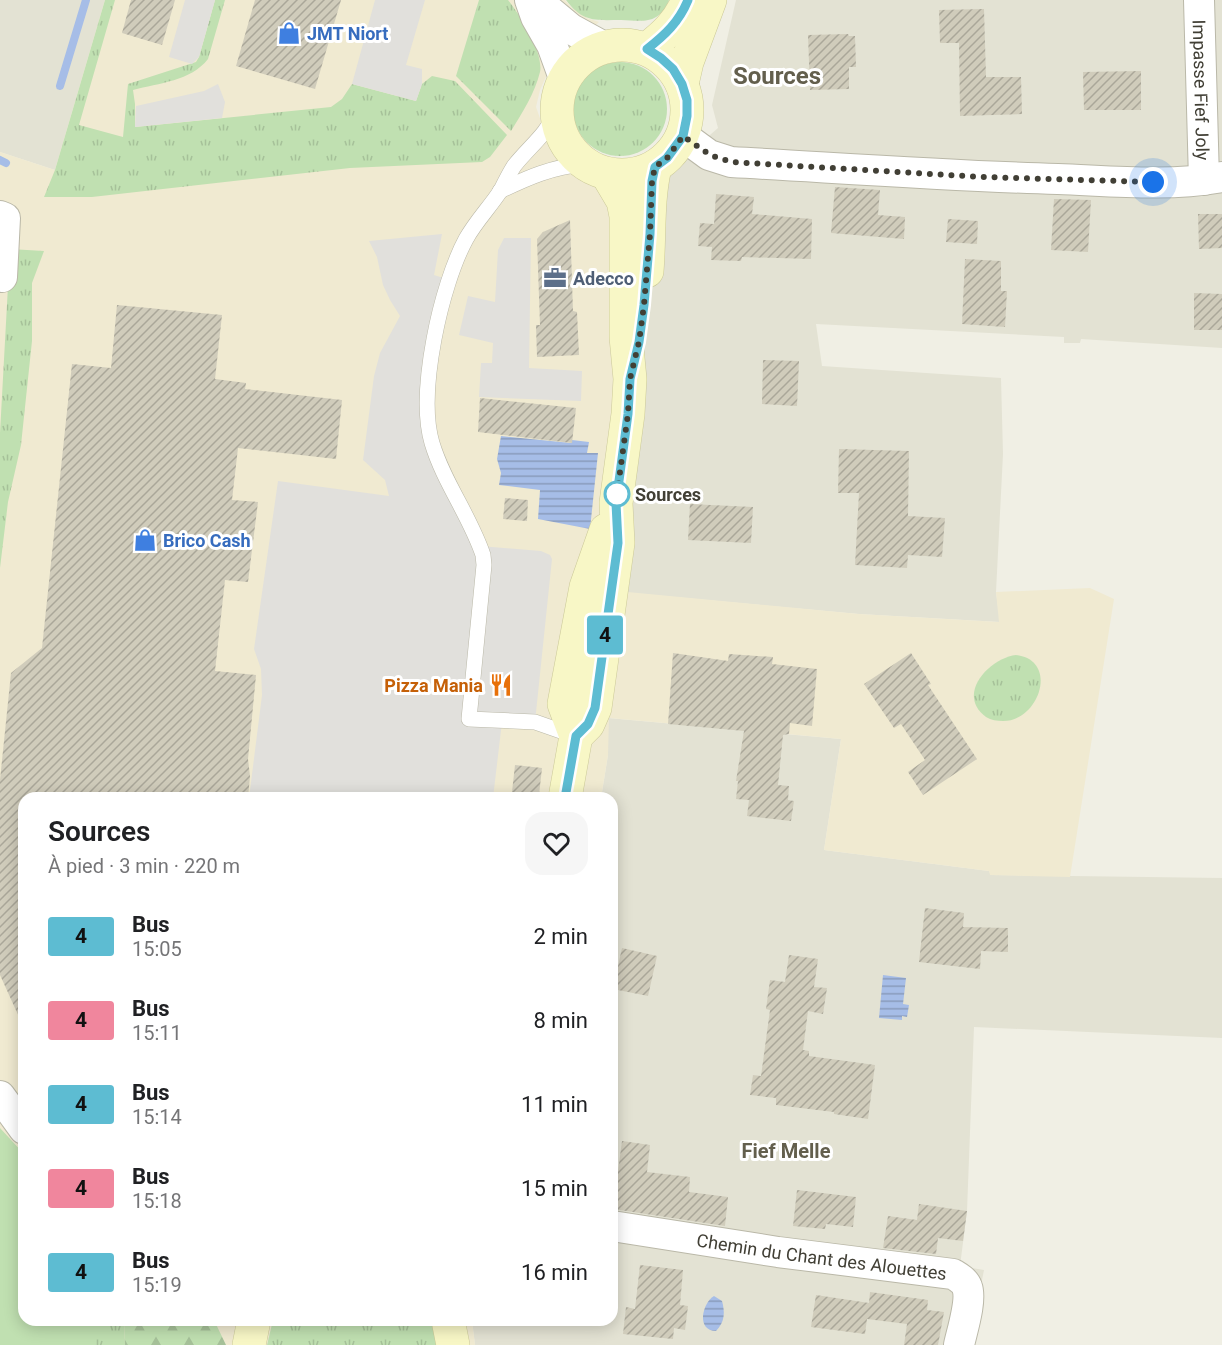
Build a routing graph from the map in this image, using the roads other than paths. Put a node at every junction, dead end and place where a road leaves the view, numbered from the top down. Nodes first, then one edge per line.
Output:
1 (530, 0) edge
2 (536, 0) edge
3 (688, 0) edge
4 (710, 0) edge
5 (1198, 0) edge
6 (604, 47) junction
7 (647, 49) junction
8 (564, 78) junction
9 (682, 84) junction
10 (556, 112) junction
11 (683, 136) junction
12 (655, 167) junction
13 (596, 169) junction
14 (1213, 178) edge
15 (500, 191) junction
16 (0, 216) edge
17 (2, 277) dead end
18 (630, 379) junction
19 (576, 736) junction
20 (566, 792) edge
21 (0, 1096) edge
22 (18, 1121) edge
23 (618, 1227) edge
24 (449, 1326) edge
25 (453, 1345) edge
26 (959, 1345) edge

1 - 8 street
2 - 6 street
3 - 7 main road
4 - 9 main road
5 - 14 street, Impasse Fief Joly
6 - 7 main road
6 - 8 main road
7 - 9 main road
8 - 10 main road
9 - 11 main road
10 - 13 main road
10 - 15 lane
11 - 12 main road
11 - 14 street
12 - 13 main road
12 - 18 main road
13 - 15 lane
13 - 18 main road
15 - 19 lane
16 - 17 street
18 - 19 main road
19 - 20 main road
21 - 22 street
23 - 26 street, Chemin du Chant des Alouettes
24 - 25 main road

